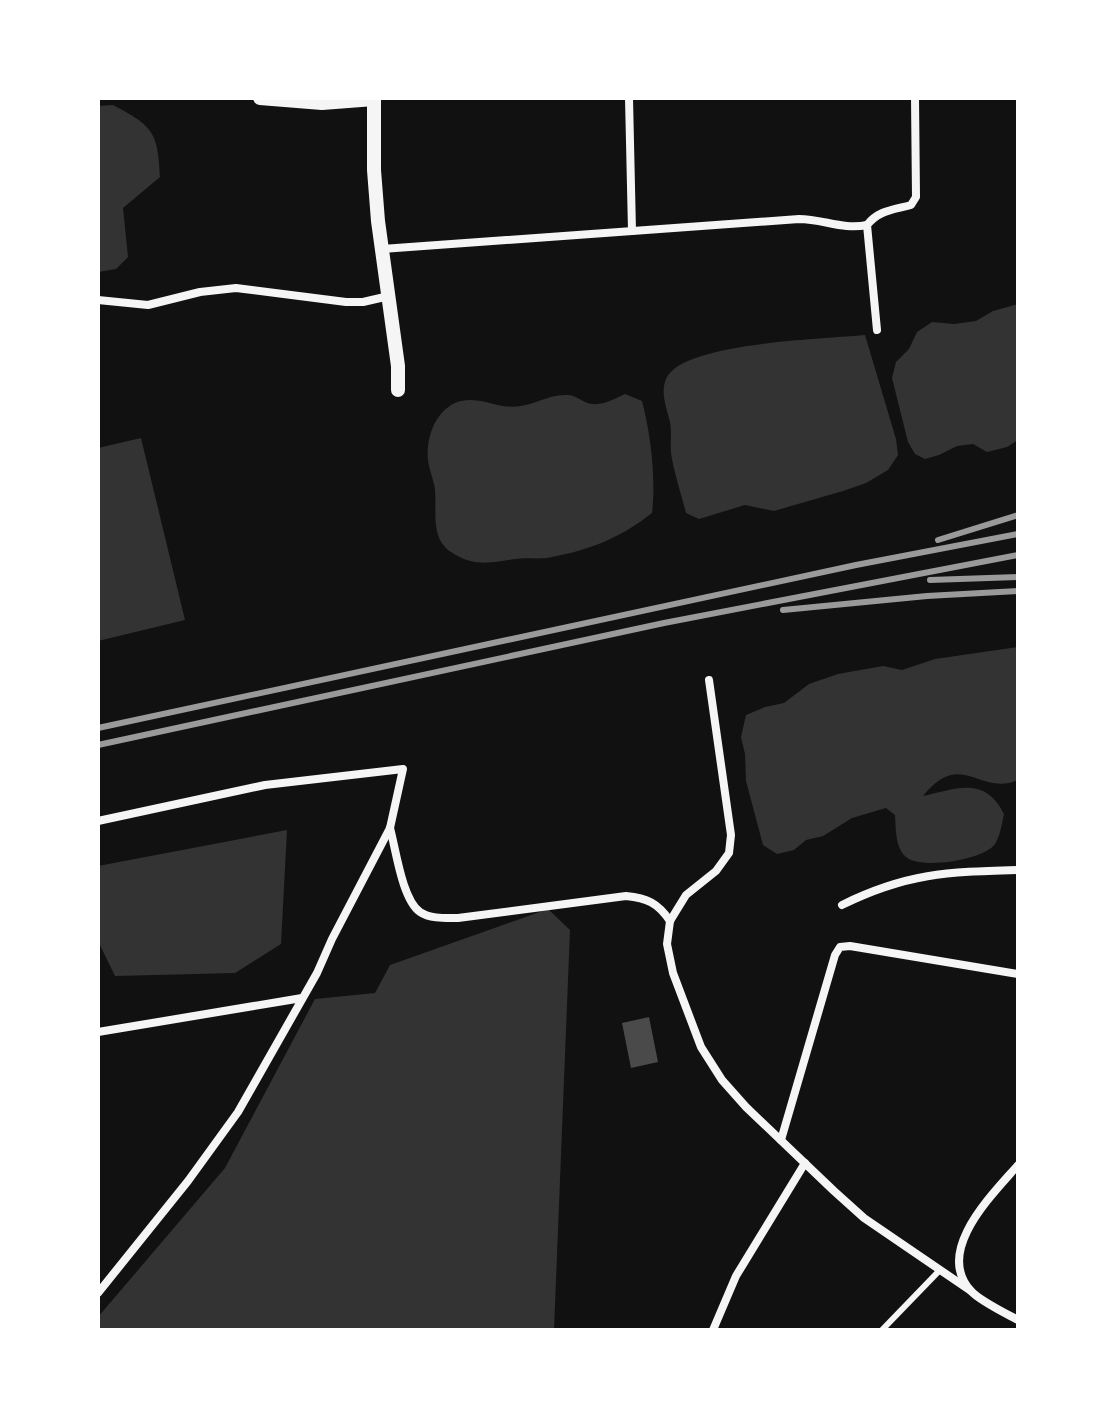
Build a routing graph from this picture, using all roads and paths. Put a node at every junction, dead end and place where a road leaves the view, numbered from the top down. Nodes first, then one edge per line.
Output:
1 (260, 98) edge
2 (629, 98) edge
3 (915, 98) edge
4 (369, 99) edge
5 (322, 101) edge
6 (867, 225) junction
7 (632, 231) junction
8 (382, 249) junction
9 (385, 297) junction
10 (98, 300) edge
11 (877, 330) dead end
12 (398, 390) dead end
13 (709, 680) dead end
14 (98, 821) edge
15 (390, 828) junction
16 (1018, 870) edge
17 (842, 905) dead end
18 (670, 921) junction
19 (1018, 974) edge
20 (302, 998) junction
21 (98, 1032) edge
22 (781, 1140) junction
23 (805, 1163) junction
24 (1018, 1165) edge
25 (940, 1270) junction
26 (971, 1291) junction
27 (98, 1293) edge
28 (1018, 1320) edge
29 (713, 1330) edge
30 (882, 1330) edge

1 - 5 street
2 - 7 street
3 - 6 street
4 - 5 street
4 - 8 street
6 - 7 street
6 - 11 street
7 - 8 street
8 - 9 street
9 - 10 street
9 - 12 street
13 - 18 street
14 - 15 street
15 - 18 street
15 - 20 street
16 - 17 street
18 - 22 street
19 - 22 street
20 - 21 street
20 - 27 street
22 - 23 street
23 - 25 street
23 - 29 street
24 - 26 street
25 - 26 street
25 - 30 lane
26 - 28 street

